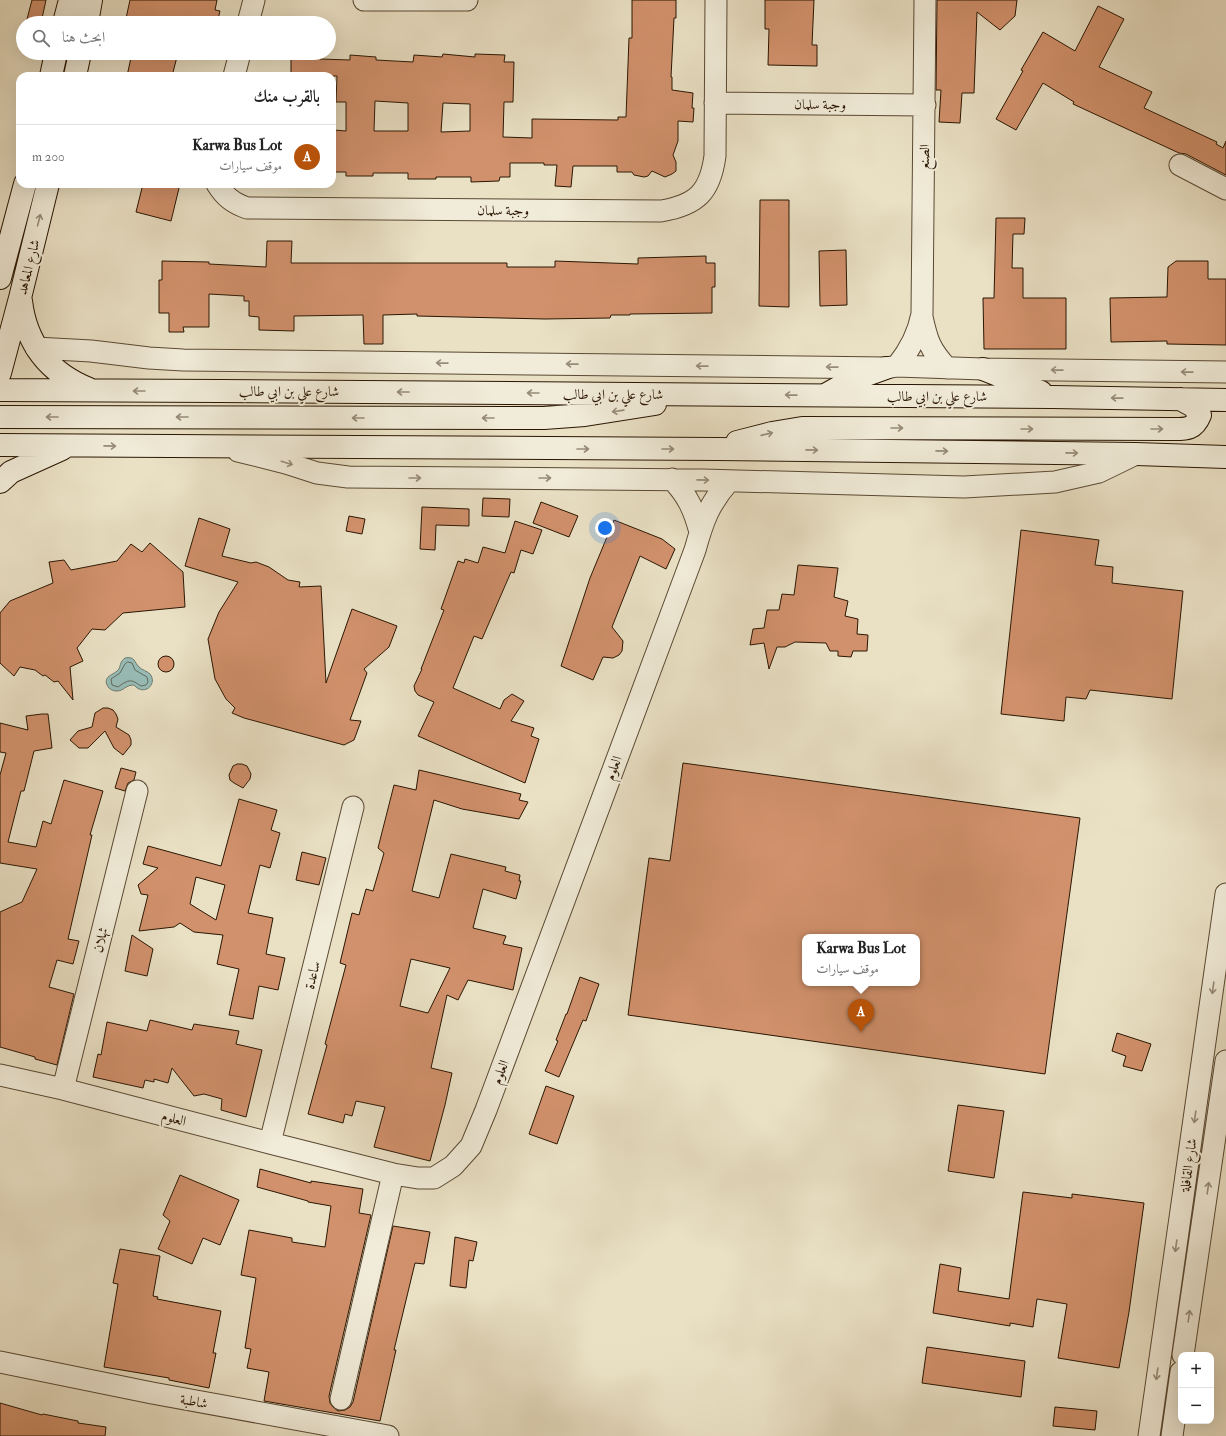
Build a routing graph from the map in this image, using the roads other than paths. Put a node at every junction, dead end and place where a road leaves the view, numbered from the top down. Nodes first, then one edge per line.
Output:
1 (70, 0) edge
2 (92, 0) edge
3 (254, 0) edge
4 (364, 0) edge
5 (467, 0) edge
6 (716, 0) edge
7 (926, 0) edge
8 (66, 16) edge
9 (89, 16) edge
10 (250, 16) edge
11 (54, 60) edge
12 (78, 60) edge
13 (238, 60) edge
14 (52, 72) edge
15 (75, 72) edge
16 (235, 72) edge
17 (715, 104) junction
18 (925, 105) junction
19 (1180, 165) dead end
20 (24, 188) edge
21 (47, 188) edge
22 (219, 188) edge
23 (1226, 189) edge
24 (0, 278) edge
25 (20, 298) junction
26 (922, 314) junction
27 (36, 348) junction
28 (892, 367) junction
29 (947, 368) junction
30 (983, 369) junction
31 (1226, 372) edge
32 (0, 374) edge
33 (0, 390) edge
34 (94, 391) junction
35 (712, 395) junction
36 (824, 396) junction
37 (1053, 397) junction
38 (1180, 399) junction
39 (1226, 400) edge
40 (0, 417) edge
41 (0, 445) edge
42 (71, 446) junction
43 (222, 447) junction
44 (717, 449) junction
45 (1136, 454) junction
46 (1217, 457) edge
47 (1226, 468) edge
48 (672, 479) junction
49 (729, 481) junction
50 (0, 482) edge
51 (700, 532) junction
52 (137, 791) dead end
53 (353, 807) dead end
54 (1226, 894) edge
55 (1226, 1061) edge
56 (0, 1075) edge
57 (63, 1089) junction
58 (270, 1143) junction
59 (393, 1174) junction
60 (1183, 1352) edge
61 (0, 1362) edge
62 (1179, 1388) edge
63 (340, 1399) dead end
64 (388, 1436) edge
65 (1149, 1436) edge
66 (1172, 1436) edge

1 - 8 main road
2 - 9 main road
3 - 10 street
4 - 5 street
6 - 17 street, وجبة سلمان
7 - 18 street, الصنع
11 - 14 main road
12 - 15 main road
13 - 16 street
17 - 18 street, وجبة سلمان
17 - 22 street, وجبة سلمان
18 - 26 street, الصنع
19 - 23 street
20 - 24 main road, شارع المعاهد
25 -> 21 main road, شارع المعاهد
25 - 27 main road
25 - 32 main road, شارع المعاهد
26 - 28 street, الصنع
26 - 29 street, الصنع
28 -> 27 street, شارع علي بن ابي طالب
27 - 34 main road
28 - 29 street, شارع علي بن ابي طالب
28 - 36 main road
29 - 30 street, شارع علي بن ابي طالب
31 -> 30 street, شارع علي بن ابي طالب
30 - 37 main road
33 - 34 main road, شارع علي بن ابي طالب
35 -> 34 main road, شارع علي بن ابي طالب
36 -> 35 main road, شارع علي بن ابي طالب
35 -> 40 main road
36 - 37 main road, شارع علي بن ابي طالب
38 -> 37 main road, شارع علي بن ابي طالب
38 - 39 main road, شارع علي بن ابي طالب
44 -> 38 main road
41 - 42 main road
42 -> 43 main road
42 - 50 main road
43 -> 44 main road
43 -> 48 street
44 -> 45 main road
45 - 46 main road
45 - 49 street
46 - 47 main road
48 -> 49 street
48 - 51 street
49 - 51 street, العلوم
51 - 59 street, العلوم
52 - 57 street, ثهلان
53 - 58 street, ساعدة
54 -> 65 street, شارع القافلة
60 -> 55 street, شارع القافلة
56 - 57 street, العلوم
57 - 58 street, العلوم
58 - 59 street, العلوم
59 - 63 street
61 - 64 street, شاطبة
62 - 66 street

